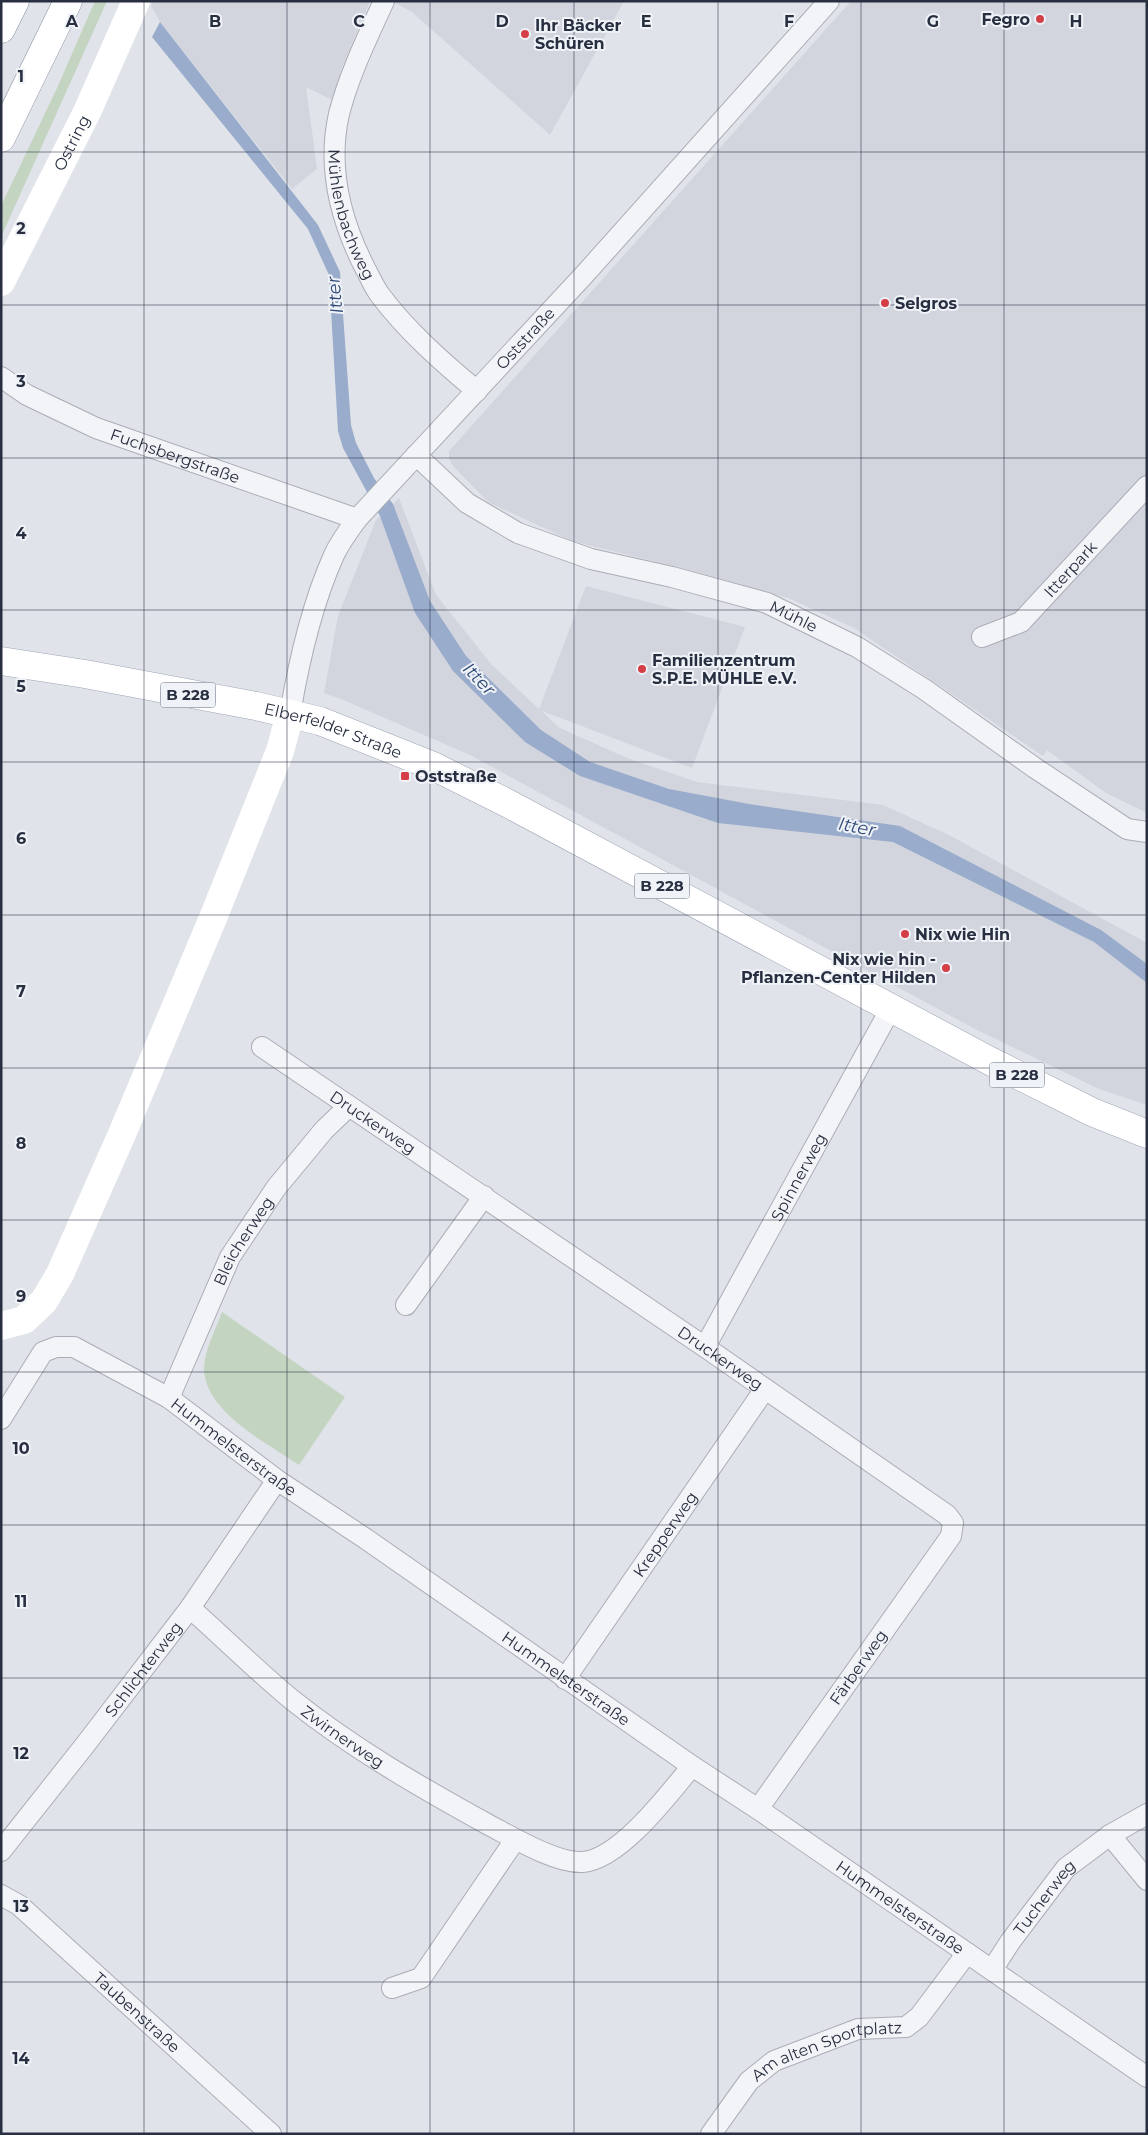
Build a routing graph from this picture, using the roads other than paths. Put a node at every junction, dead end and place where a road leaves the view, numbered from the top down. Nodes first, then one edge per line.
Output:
1 (15, 1) edge
2 (68, 1) edge
3 (136, 1) edge
4 (384, 1) edge
5 (829, 1) edge
6 (1, 29) edge
7 (1, 138) edge
8 (1, 282) edge
9 (1, 376) edge
10 (477, 391) junction
11 (416, 455) junction
12 (1147, 486) edge
13 (363, 511) junction
14 (982, 637) dead end
15 (1, 661) edge
16 (290, 714) junction
17 (1147, 832) edge
18 (891, 1008) junction
19 (262, 1047) dead end
20 (349, 1106) junction
21 (1147, 1134) edge
22 (484, 1196) junction
23 (406, 1305) dead end
24 (1, 1326) edge
25 (705, 1347) junction
26 (765, 1389) junction
27 (169, 1398) junction
28 (1, 1418) edge
29 (277, 1480) junction
30 (953, 1523) joint
31 (190, 1608) junction
32 (565, 1678) junction
33 (692, 1766) junction
34 (758, 1809) junction
35 (1147, 1814) edge
36 (1110, 1835) junction
37 (516, 1840) junction
38 (1, 1851) edge
39 (1147, 1880) edge
40 (1, 1895) edge
41 (967, 1953) junction
42 (992, 1970) junction
43 (392, 1988) dead end
44 (1147, 2077) edge
45 (271, 2134) edge
46 (711, 2134) edge

1 - 6 main road
2 - 7 main road
3 - 8 main road, Ostring
4 - 10 street, Mühlenbachweg
5 - 10 street, Oststraße
9 - 13 street, Fuchsbergstraße
10 - 11 street, Oststraße
11 - 13 street, Oststraße
11 - 17 street, Mühle
12 - 14 street, Itterpark
13 - 16 street, Oststraße
15 - 16 main road, Elberfelder Straße / B 228
16 - 18 main road, Elberfelder Straße / B 228
16 - 24 main road
18 - 21 main road, Elberfelder Straße / B 228
18 - 25 street, Spinnerweg
19 - 20 street, Druckerweg
20 - 22 street, Druckerweg
20 - 27 street, Bleicherweg
22 - 23 street
22 - 25 street, Druckerweg
25 - 26 street, Druckerweg
26 - 30 street, Druckerweg
26 - 32 street, Krepperweg
27 - 28 street, Hummelsterstraße
27 - 29 street, Hummelsterstraße
29 - 31 street, Schlichterweg
29 - 32 street, Hummelsterstraße
30 - 34 street, Färberweg
31 - 37 street, Zwirnerweg
31 - 38 street, Schlichterweg
32 - 33 street, Hummelsterstraße
33 - 34 street, Hummelsterstraße
33 - 37 street, Zwirnerweg
34 - 41 street, Hummelsterstraße
35 - 36 street, Tucherweg
36 - 39 street
36 - 42 street, Tucherweg
37 - 43 street
40 - 45 street, Taubenstraße
41 - 42 street, Hummelsterstraße
41 - 46 street, Am alten Sportplatz
42 - 44 street, Hummelsterstraße

